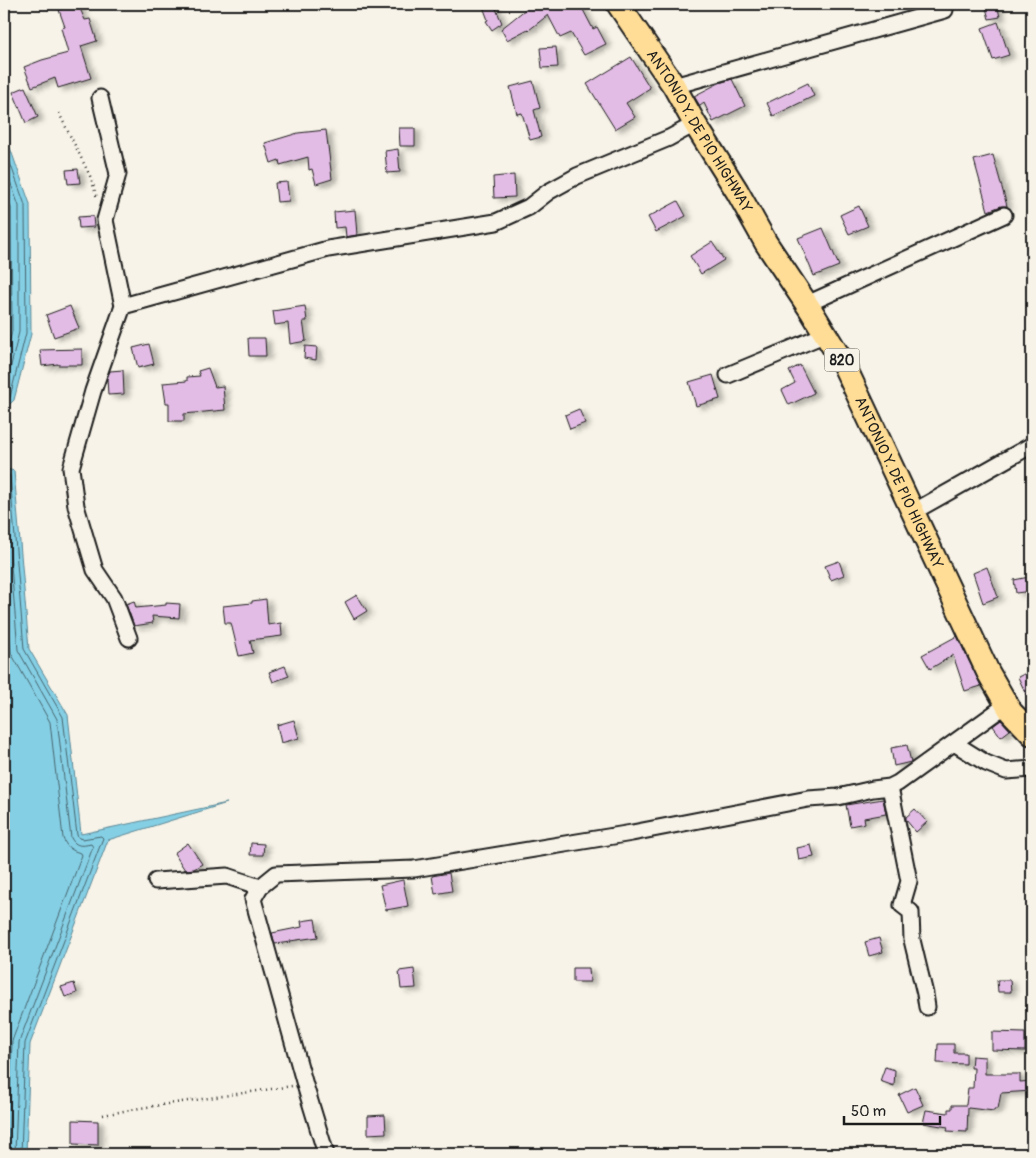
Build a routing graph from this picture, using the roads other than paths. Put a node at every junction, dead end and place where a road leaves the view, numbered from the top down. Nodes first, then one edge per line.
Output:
1 (618, 4) edge
2 (945, 10) dead end
3 (674, 86) junction
4 (100, 98) dead end
5 (695, 124) junction
6 (1004, 215) dead end
7 (807, 304) junction
8 (123, 306) junction
9 (826, 334) junction
10 (728, 375) dead end
11 (1032, 446) edge
12 (913, 512) junction
13 (129, 638) dead end
14 (1006, 705) junction
15 (1032, 734) edge
16 (954, 743) junction
17 (1032, 769) edge
18 (890, 787) junction
19 (156, 880) dead end
20 (260, 886) junction
21 (927, 1007) dead end
22 (326, 1154) edge

1 - 3 highway, ANTONIO Y. DE PIO HIGHWAY / 820
2 - 3 street
3 - 5 highway, ANTONIO Y. DE PIO HIGHWAY / 820
4 - 8 street
5 - 7 highway, ANTONIO Y. DE PIO HIGHWAY / 820
5 - 8 street
6 - 7 street
7 - 9 highway, ANTONIO Y. DE PIO HIGHWAY / 820
8 - 13 street
9 - 10 street
9 - 12 highway, ANTONIO Y. DE PIO HIGHWAY / 820
11 - 12 street
12 - 14 highway, ANTONIO Y. DE PIO HIGHWAY / 820
14 - 15 highway, ANTONIO Y. DE PIO HIGHWAY / 820
14 - 16 street
16 - 17 street
16 - 18 street
18 - 20 street
18 - 21 street
19 - 20 street
20 - 22 street

